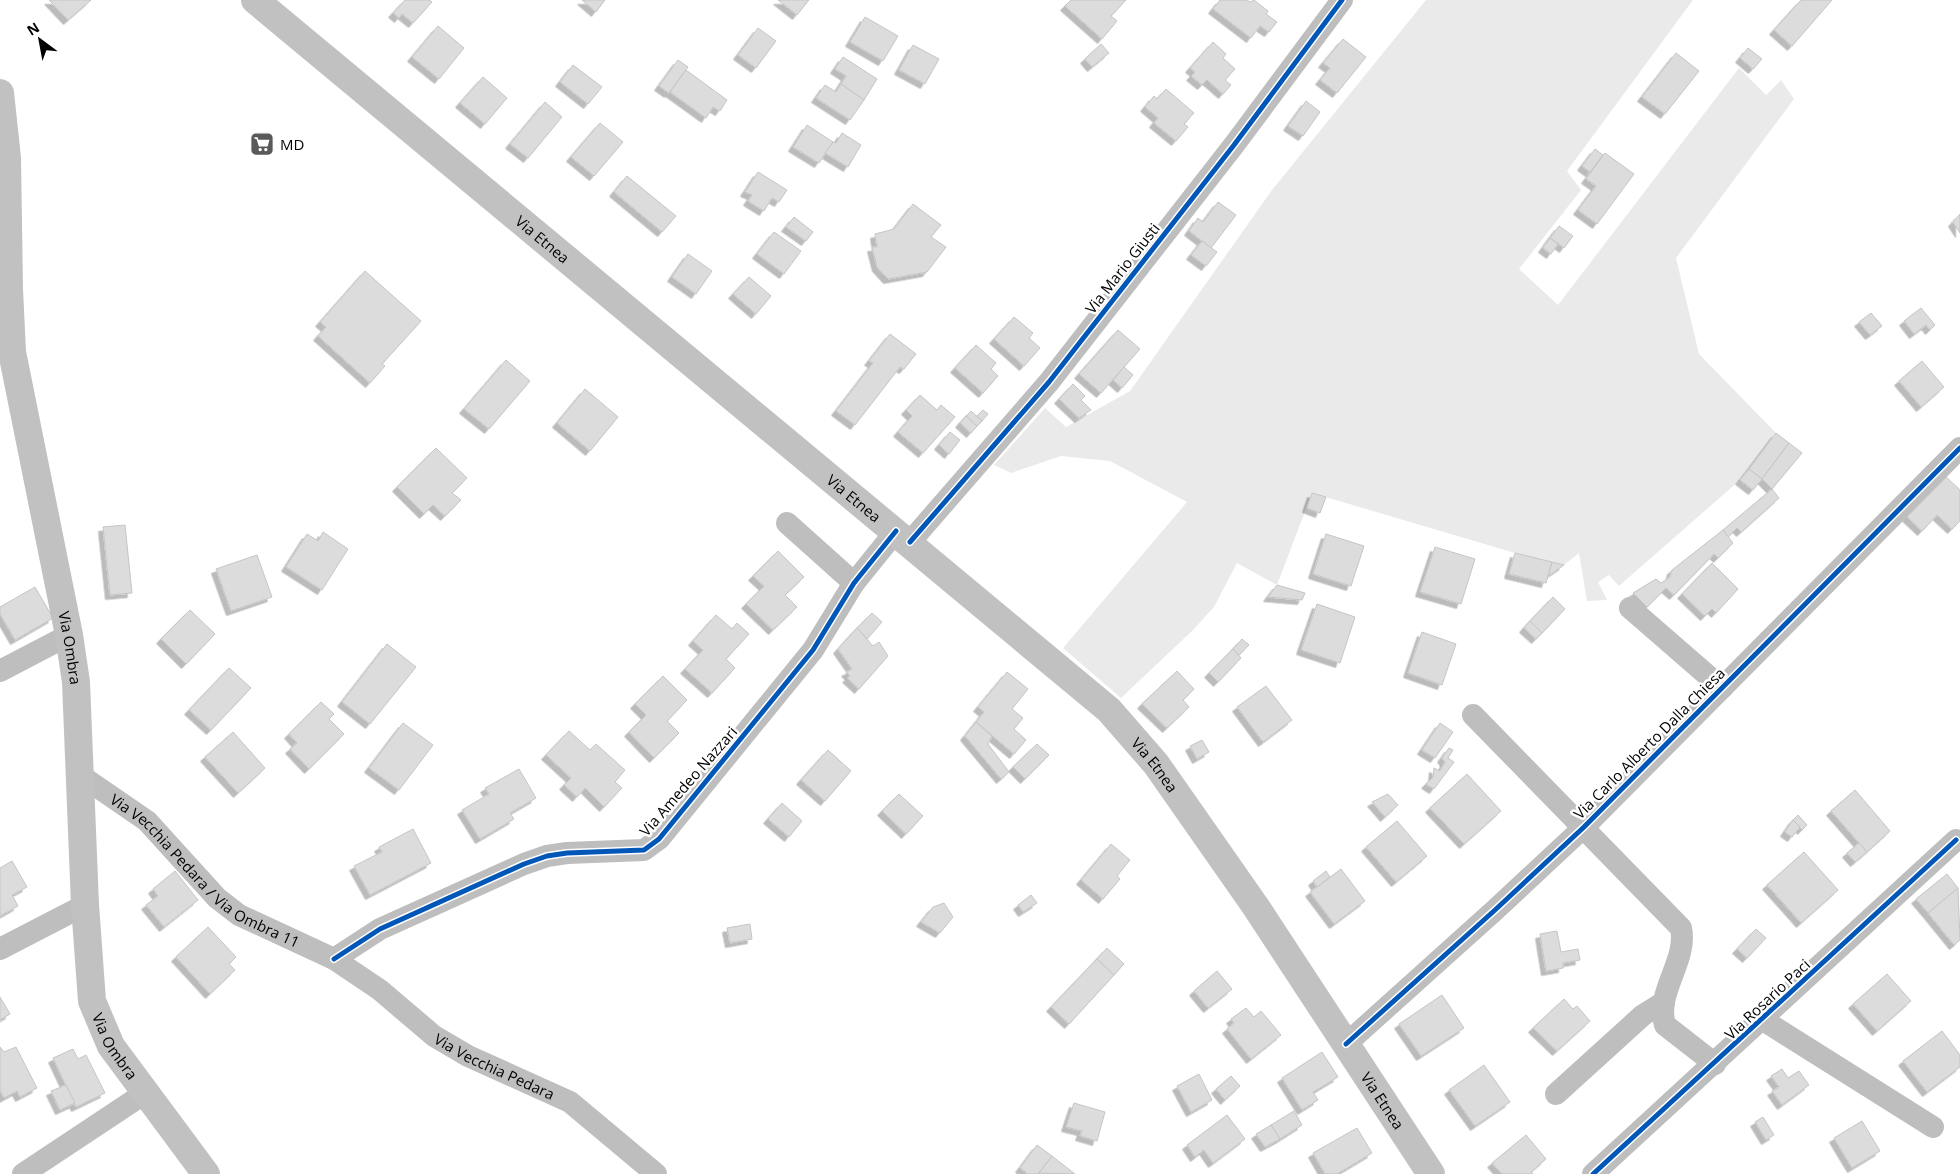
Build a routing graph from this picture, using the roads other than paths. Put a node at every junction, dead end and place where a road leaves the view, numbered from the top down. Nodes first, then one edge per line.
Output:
1 (255, 0) edge
2 (1342, 0) edge
3 (0, 93) edge
4 (1960, 448) edge
5 (787, 523) dead end
6 (903, 537) junction
7 (854, 583) junction
8 (1630, 608) dead end
9 (69, 635) junction
10 (0, 671) edge
11 (1722, 688) junction
12 (1473, 715) dead end
13 (80, 775) junction
14 (1584, 826) junction
15 (1956, 840) dead end
16 (84, 905) junction
17 (0, 949) edge
18 (334, 959) junction
19 (1664, 1002) junction
20 (1763, 1020) junction
21 (1346, 1044) junction
22 (1715, 1064) junction
23 (145, 1093) junction
24 (1556, 1094) dead end
25 (1933, 1128) dead end
26 (23, 1174) edge
27 (206, 1174) edge
28 (656, 1174) edge
29 (1431, 1174) edge
30 (1593, 1174) edge

1 - 6 main road, Via Etnea
2 - 6 street, Via Mario Giusti
3 - 9 main road, Via Ombra
4 - 11 street, Via Carlo Alberto Dalla Chiesa
5 - 7 street
6 - 7 street, Via Amedeo Nazzari
6 - 21 main road, Via Etnea
7 - 18 street, Via Amedeo Nazzari
8 - 11 street
9 - 10 street
9 - 13 main road, Via Ombra
11 - 14 street, Via Carlo Alberto Dalla Chiesa
12 - 14 street
13 - 16 main road, Via Ombra
13 - 18 street, Via Vecchia Pedara / Via Ombra 11
14 - 19 street
14 - 21 street, Via Carlo Alberto Dalla Chiesa
15 - 20 street, Via Rosario Paci
16 - 17 street
16 - 23 main road, Via Ombra
18 - 28 street, Via Vecchia Pedara
19 - 22 street
19 - 24 street
20 - 22 street, Via Rosario Paci
20 - 25 street
21 - 29 main road, Via Etnea
22 - 30 street, Via Rosario Paci
23 - 26 street
23 - 27 main road, Via Ombra

